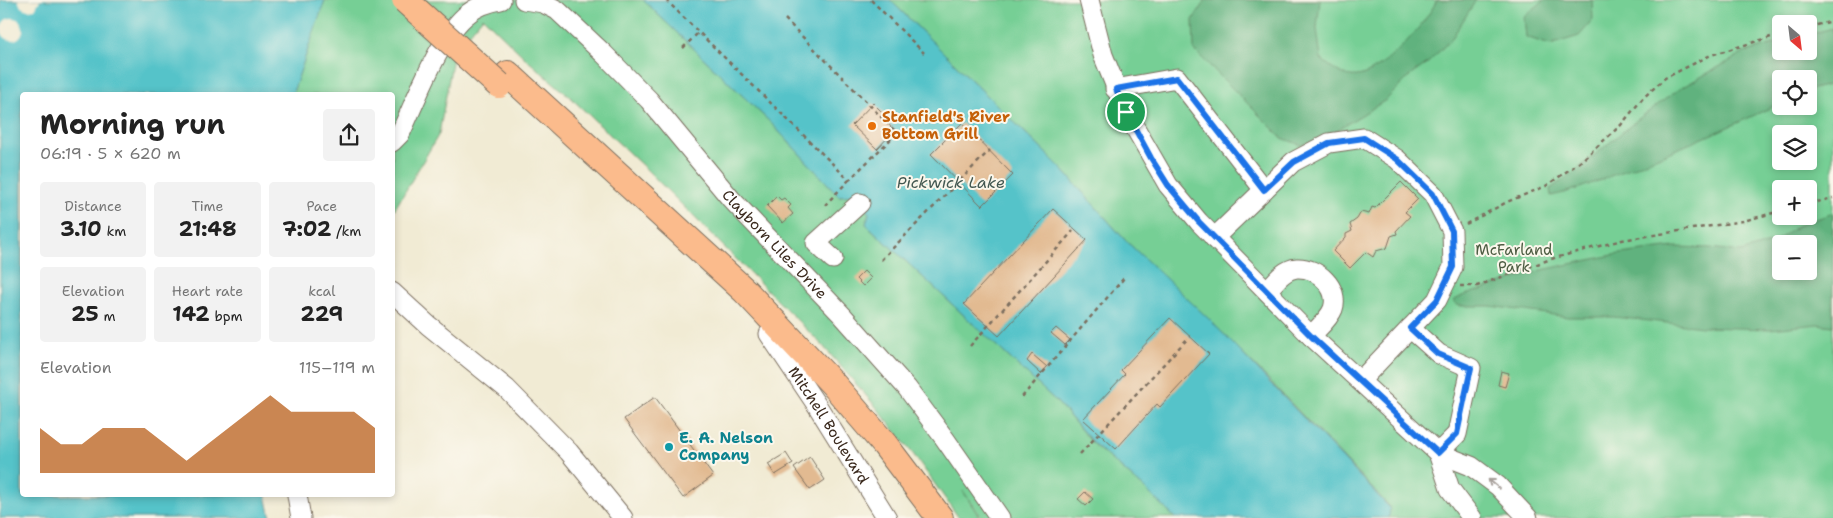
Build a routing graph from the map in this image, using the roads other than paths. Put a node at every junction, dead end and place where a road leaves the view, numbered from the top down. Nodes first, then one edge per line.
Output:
1 (405, 0) edge
2 (427, 0) edge
3 (501, 0) edge
4 (524, 0) edge
5 (1089, 0) edge
6 (503, 79) junction
7 (1116, 89) junction
8 (395, 139) edge
9 (1264, 190) junction
10 (860, 203) dead end
11 (1214, 238) junction
12 (834, 259) dead end
13 (1267, 291) junction
14 (395, 295) edge
15 (1410, 328) junction
16 (769, 334) junction
17 (1311, 336) junction
18 (1360, 381) junction
19 (1438, 453) junction
20 (297, 497) edge
21 (301, 518) edge
22 (623, 518) edge
23 (888, 518) edge
24 (923, 518) edge
25 (940, 518) edge
26 (1000, 518) edge
27 (1472, 518) edge
28 (1528, 518) edge

1 - 6 highway, bridge
2 - 6 highway
3 - 8 street
4 - 26 street, Clayborn Liles Drive
5 - 7 street
6 - 16 highway
6 - 25 highway
7 - 9 street
7 - 11 street
9 - 11 street
9 - 15 street
10 - 12 street
11 - 13 street
13 - 17 street
13 - 17 street
14 - 22 street
15 - 18 street
15 - 19 street
16 - 23 street, Mitchell Boulevard
16 - 24 highway
17 - 18 street
18 - 19 street
19 - 27 street
28 -> 19 street
20 - 21 street

